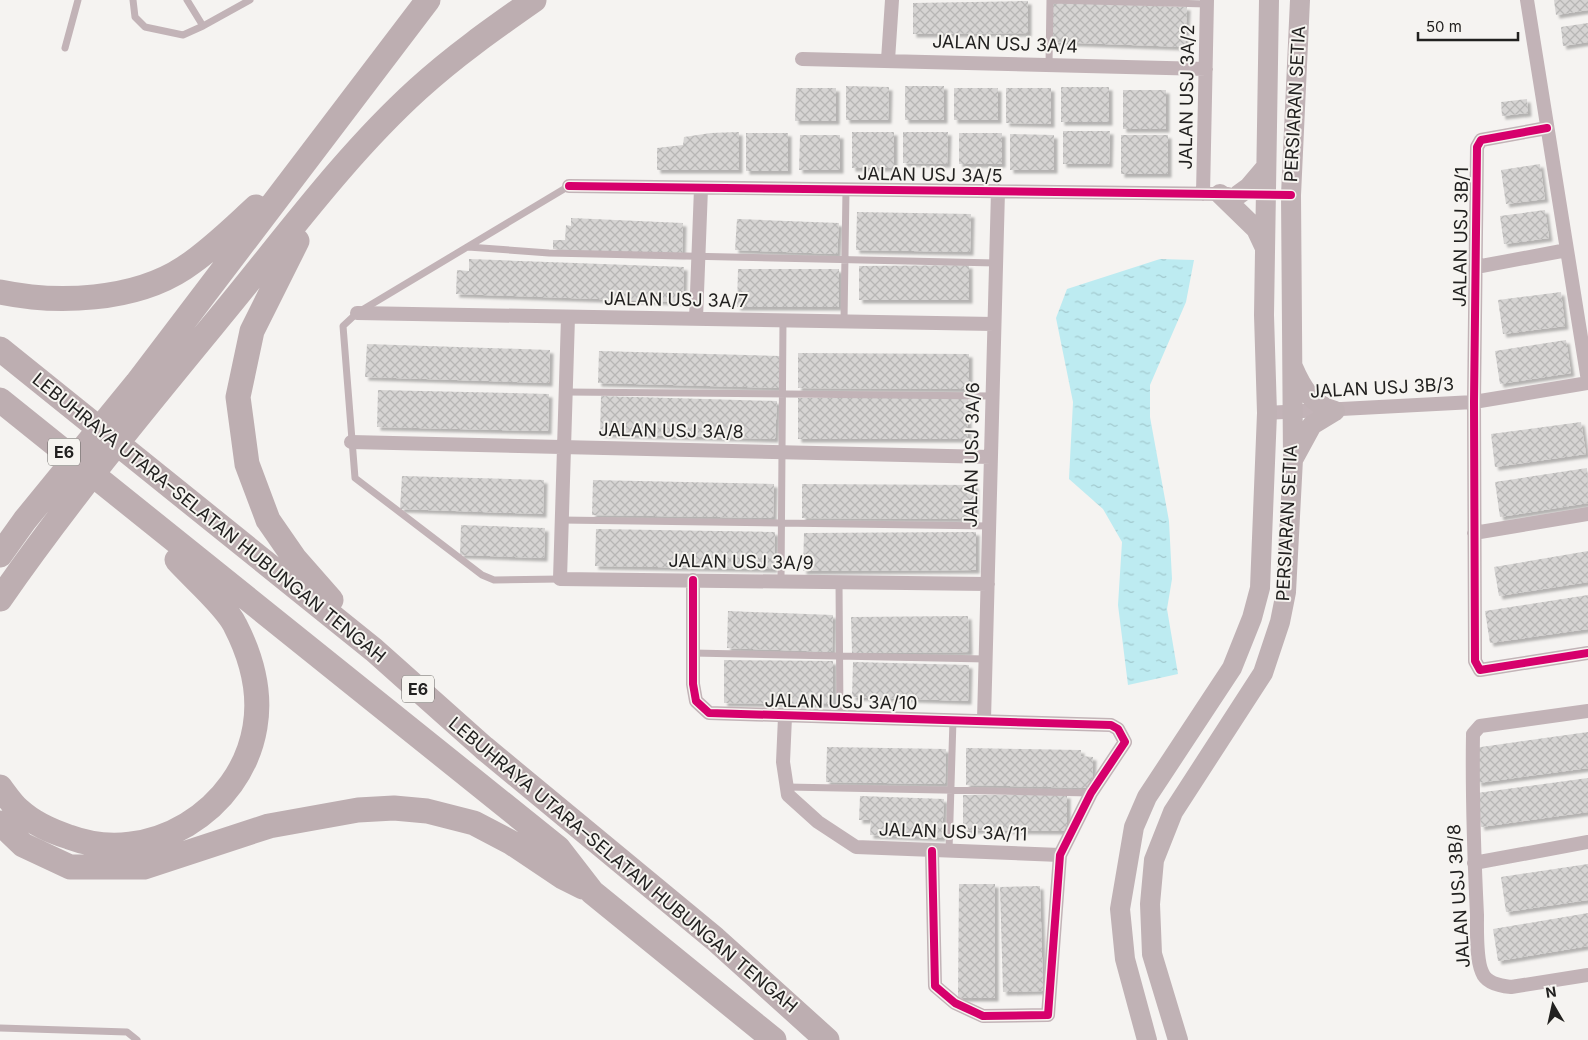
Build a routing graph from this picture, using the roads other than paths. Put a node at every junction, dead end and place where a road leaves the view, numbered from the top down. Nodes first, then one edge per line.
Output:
1 (78, 0) edge
2 (133, 0) edge
3 (187, 0) edge
4 (250, 0) edge
5 (428, 0) edge
6 (534, 0) edge
7 (892, 0) edge
8 (1051, 0) edge
9 (1269, 0) edge
10 (1300, 0) edge
11 (1527, 0) edge
12 (1207, 2) edge
13 (203, 26) junction
14 (65, 48) dead end
15 (802, 59) dead end
16 (888, 60) junction
17 (1049, 64) junction
18 (1206, 69) junction
19 (1547, 128) junction
20 (309, 155) junction
21 (1266, 168) junction
22 (335, 177) junction
23 (569, 186) joint
24 (701, 188) junction
25 (846, 190) junction
26 (998, 191) junction
27 (1220, 194) junction
28 (1265, 195) junction
29 (1291, 195) junction
30 (1264, 246) junction
31 (468, 247) junction
32 (1567, 250) junction
33 (698, 256) junction
34 (845, 260) junction
35 (996, 263) junction
36 (1476, 267) junction
37 (0, 292) edge
38 (358, 313) junction
39 (568, 317) junction
40 (696, 319) junction
41 (783, 320) junction
42 (844, 321) junction
43 (994, 324) junction
44 (0, 348) edge
45 (1291, 362) junction
46 (1588, 382) edge
47 (145, 391) junction
48 (566, 392) junction
49 (782, 394) junction
50 (992, 396) junction
51 (0, 400) edge
52 (1474, 402) junction
53 (1335, 411) junction
54 (1291, 412) junction
55 (1267, 414) junction
56 (351, 442) junction
57 (564, 447) junction
58 (782, 452) junction
59 (991, 456) junction
60 (1293, 459) junction
61 (127, 504) junction
62 (1588, 514) edge
63 (561, 520) junction
64 (781, 524) junction
65 (989, 526) junction
66 (1474, 533) junction
67 (0, 555) edge
68 (560, 579) junction
69 (693, 580) junction
70 (781, 582) junction
71 (839, 582) junction
72 (988, 584) junction
73 (0, 598) edge
74 (374, 650) junction
75 (1588, 652) edge
76 (692, 653) junction
77 (840, 656) junction
78 (986, 659) junction
79 (1588, 711) edge
80 (785, 717) junction
81 (840, 717) junction
82 (953, 720) junction
83 (984, 720) junction
84 (0, 787) edge
85 (787, 787) junction
86 (951, 789) junction
87 (1092, 792) junction
88 (0, 824) edge
89 (1588, 842) edge
90 (932, 851) junction
91 (949, 851) junction
92 (1060, 855) junction
93 (1474, 863) junction
94 (592, 892) junction
95 (1588, 975) edge
96 (0, 1028) edge
97 (137, 1040) edge
98 (774, 1040) edge
99 (827, 1040) edge
100 (1147, 1040) edge
101 (1178, 1040) edge

1 - 14 lane
2 - 13 lane
3 - 13 lane
4 - 13 lane
5 - 20 highway
6 - 22 highway
7 - 16 street
8 - 12 lane
8 - 17 lane
9 - 21 main road, PERSIARAN SETIA
10 - 29 main road, PERSIARAN SETIA
11 - 19 street
12 - 18 street, JALAN USJ 3A/2
15 - 16 street, JALAN USJ 3A/4
16 - 17 street, JALAN USJ 3A/4
17 - 18 street, JALAN USJ 3A/4
18 - 27 street, JALAN USJ 3A/2
19 - 32 street
19 - 36 street, JALAN USJ 3B/1
20 - 37 highway
20 - 47 highway
21 - 27 main road
21 - 28 main road, PERSIARAN SETIA
22 - 47 highway
22 - 74 highway
23 - 24 street, JALAN USJ 3A/5
23 - 31 lane
24 - 25 street, JALAN USJ 3A/5
24 - 33 street
25 - 26 street, JALAN USJ 3A/5
25 - 34 lane
26 - 27 street, JALAN USJ 3A/5
26 - 35 street, JALAN USJ 3A/6
27 - 28 street, JALAN USJ 3A/5
27 - 30 main road
28 - 29 street, JALAN USJ 3A/5
28 - 30 main road, PERSIARAN SETIA
29 - 45 main road, PERSIARAN SETIA
30 - 55 main road, PERSIARAN SETIA
31 - 33 lane
31 - 38 lane
32 - 36 street
32 - 46 street
33 - 34 lane
33 - 40 street
34 - 35 lane
34 - 42 lane
35 - 43 street, JALAN USJ 3A/6
36 - 52 street, JALAN USJ 3B/1
38 - 39 street, JALAN USJ 3A/7
38 - 56 lane
39 - 40 street, JALAN USJ 3A/7
39 - 48 street
40 - 41 street, JALAN USJ 3A/7
41 - 42 street, JALAN USJ 3A/7
41 - 49 lane
42 - 43 street, JALAN USJ 3A/7
43 - 50 street, JALAN USJ 3A/6
44 - 74 highway, LEBUHRAYA UTARA–SELATAN HUBUNGAN TENGAH / E6
45 - 53 main road
45 - 54 main road, PERSIARAN SETIA
46 - 52 street, JALAN USJ 3B/3
47 - 67 highway
47 - 73 highway
48 - 49 lane
48 - 57 street
49 - 50 lane
49 - 58 lane
50 - 59 street, JALAN USJ 3A/6
51 - 61 highway, LEBUHRAYA UTARA–SELATAN HUBUNGAN TENGAH / E6
52 - 53 street, JALAN USJ 3B/3
52 - 66 street, JALAN USJ 3B/1
53 - 54 street, JALAN USJ 3B/3
53 - 60 main road
54 - 55 street, JALAN USJ 3B/3
54 - 60 main road, PERSIARAN SETIA
55 - 100 main road, PERSIARAN SETIA
56 - 57 street, JALAN USJ 3A/8
56 - 68 lane, JALAN USJ 3A/9
57 - 58 street, JALAN USJ 3A/8
57 - 63 street
58 - 59 street, JALAN USJ 3A/8
58 - 64 lane
59 - 65 street, JALAN USJ 3A/6
60 - 101 main road, PERSIARAN SETIA
61 - 84 highway
61 - 94 highway, LEBUHRAYA UTARA–SELATAN HUBUNGAN TENGAH / E6
62 - 66 street
63 - 64 lane
63 - 68 street
64 - 65 lane
64 - 70 lane
65 - 72 street, JALAN USJ 3A/6
66 - 75 street, JALAN USJ 3B/1
68 - 69 street, JALAN USJ 3A/9
69 - 70 street, JALAN USJ 3A/9
69 - 76 street, JALAN USJ 3A/10
70 - 71 street, JALAN USJ 3A/9
71 - 72 street, JALAN USJ 3A/9
71 - 77 lane
72 - 78 street, JALAN USJ 3A/6
74 - 99 highway, LEBUHRAYA UTARA–SELATAN HUBUNGAN TENGAH / E6
76 - 77 lane
76 - 80 street, JALAN USJ 3A/10
77 - 78 lane
77 - 81 lane
78 - 83 street, JALAN USJ 3A/6
79 - 93 street, JALAN USJ 3B/8
80 - 81 street, JALAN USJ 3A/10
80 - 85 street, JALAN USJ 3A/11
81 - 82 street, JALAN USJ 3A/10
82 - 83 street, JALAN USJ 3A/10
82 - 86 lane
83 - 87 street, JALAN USJ 3A/10
85 - 86 lane
85 - 90 street, JALAN USJ 3A/11
86 - 87 lane
86 - 91 lane
87 - 92 street
88 - 94 highway
89 - 93 street
90 - 91 street, JALAN USJ 3A/11
90 - 92 street
91 - 92 street, JALAN USJ 3A/11
93 - 95 street, JALAN USJ 3B/8
94 - 98 highway, LEBUHRAYA UTARA–SELATAN HUBUNGAN TENGAH / E6
96 - 97 lane

